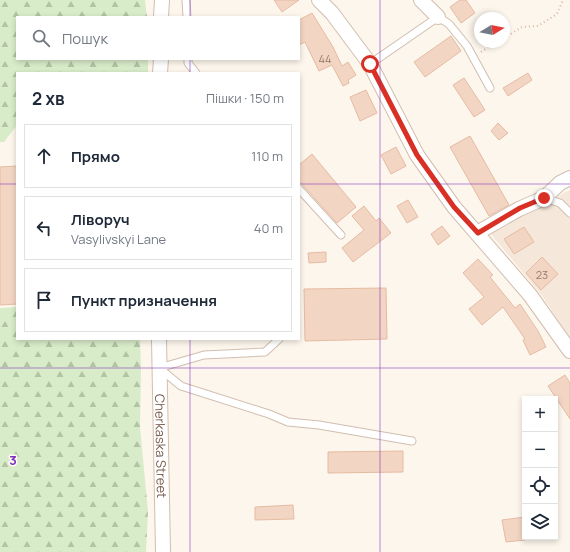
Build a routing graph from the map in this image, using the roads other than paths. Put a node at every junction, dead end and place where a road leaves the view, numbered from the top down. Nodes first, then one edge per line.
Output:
1 (162, 0) edge
2 (186, 0) edge
3 (319, 0) edge
4 (421, 0) edge
5 (161, 16) edge
6 (186, 16) edge
7 (438, 17) junction
8 (161, 60) edge
9 (188, 60) edge
10 (370, 64) junction
11 (160, 72) edge
12 (195, 72) edge
13 (490, 88) dead end
14 (570, 178) edge
15 (300, 190) edge
16 (544, 198) junction
17 (570, 213) edge
18 (478, 233) junction
19 (341, 235) dead end
20 (159, 340) edge
21 (278, 340) edge
22 (570, 351) edge
23 (159, 368) junction
24 (412, 441) dead end
25 (162, 552) edge

1 - 5 street
2 - 6 lane
3 - 10 street
4 - 7 street
7 - 10 lane
7 - 13 lane
8 - 11 street
9 - 12 lane
10 - 18 street
14 - 16 street
15 - 19 lane
16 - 17 lane
16 - 18 street
18 - 22 street
20 - 23 street, Cherkaska Street
21 - 23 lane
23 - 24 lane
23 - 25 street, Cherkaska Street

